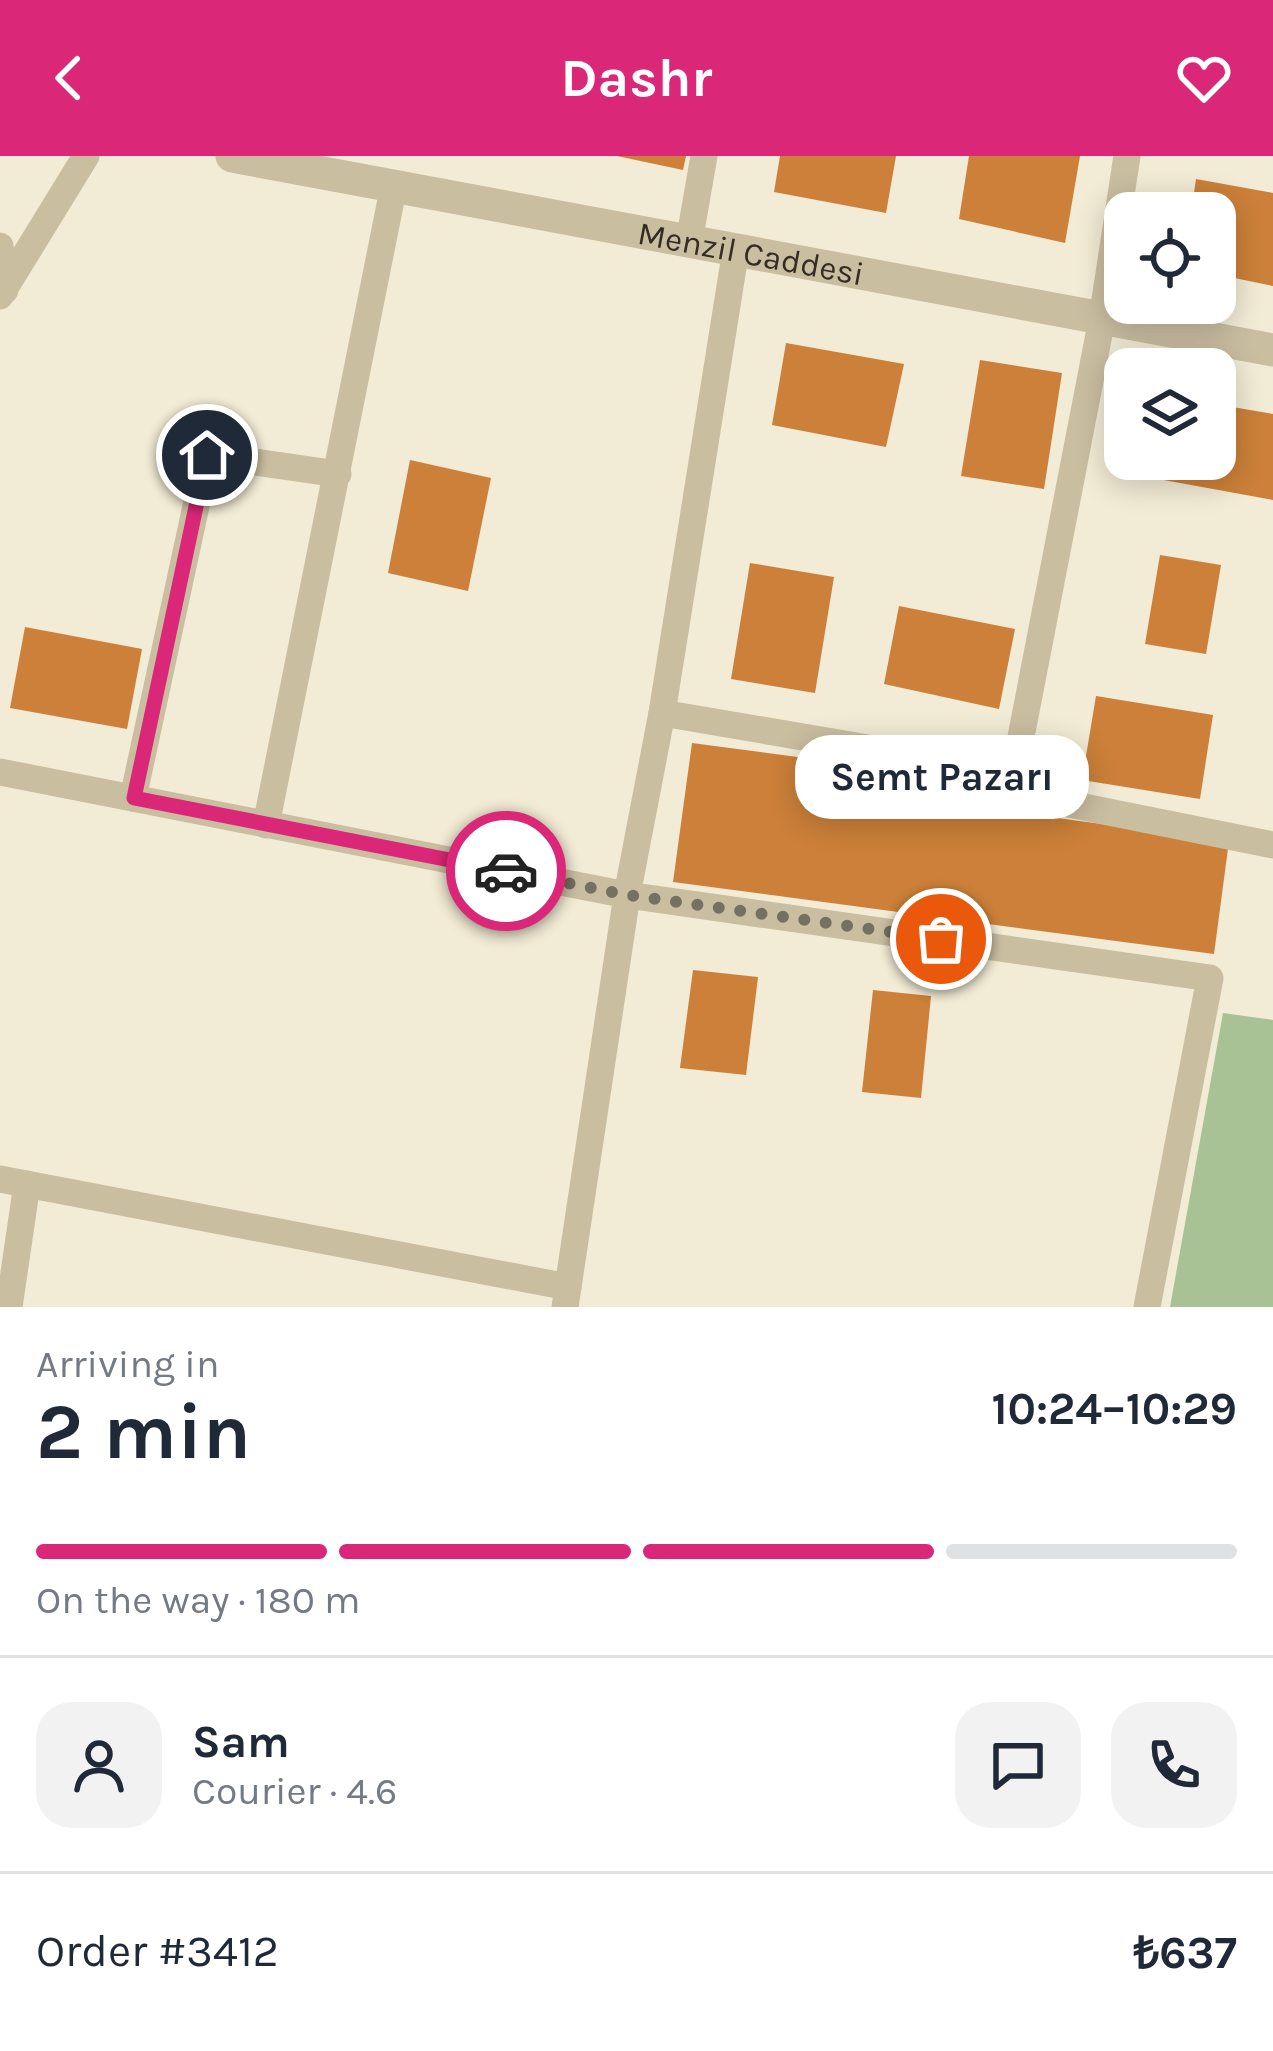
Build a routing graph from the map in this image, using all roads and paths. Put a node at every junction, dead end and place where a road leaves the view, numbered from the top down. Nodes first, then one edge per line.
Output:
1 (86, 156) edge
2 (232, 156) edge
3 (704, 156) edge
4 (1127, 156) edge
5 (394, 185) junction
6 (689, 242) junction
7 (0, 246) edge
8 (736, 249) junction
9 (3, 293) edge
10 (1102, 319) junction
11 (1273, 350) edge
12 (338, 474) junction
13 (662, 713) junction
14 (0, 772) edge
15 (1013, 772) junction
16 (134, 798) junction
17 (266, 825) junction
18 (1273, 845) edge
19 (627, 895) junction
20 (14, 1181) edge
21 (567, 1297) edge
22 (10, 1307) edge
23 (1147, 1307) edge

1 - 9 street
2 - 5 street, Menzil Caddesi
3 - 6 street
4 - 10 street
5 - 6 street, Menzil Caddesi
5 - 12 street
6 - 8 street, Menzil Caddesi
7 - 9 street
8 - 10 street, Menzil Caddesi
8 - 13 street
10 - 11 street, Menzil Caddesi
10 - 15 street
12 - 16 street
12 - 17 street
13 - 15 street
13 - 19 street
14 - 16 street
15 - 18 street
16 - 17 street
17 - 19 street
19 - 21 street
19 - 23 street
20 - 21 street
20 - 22 street

